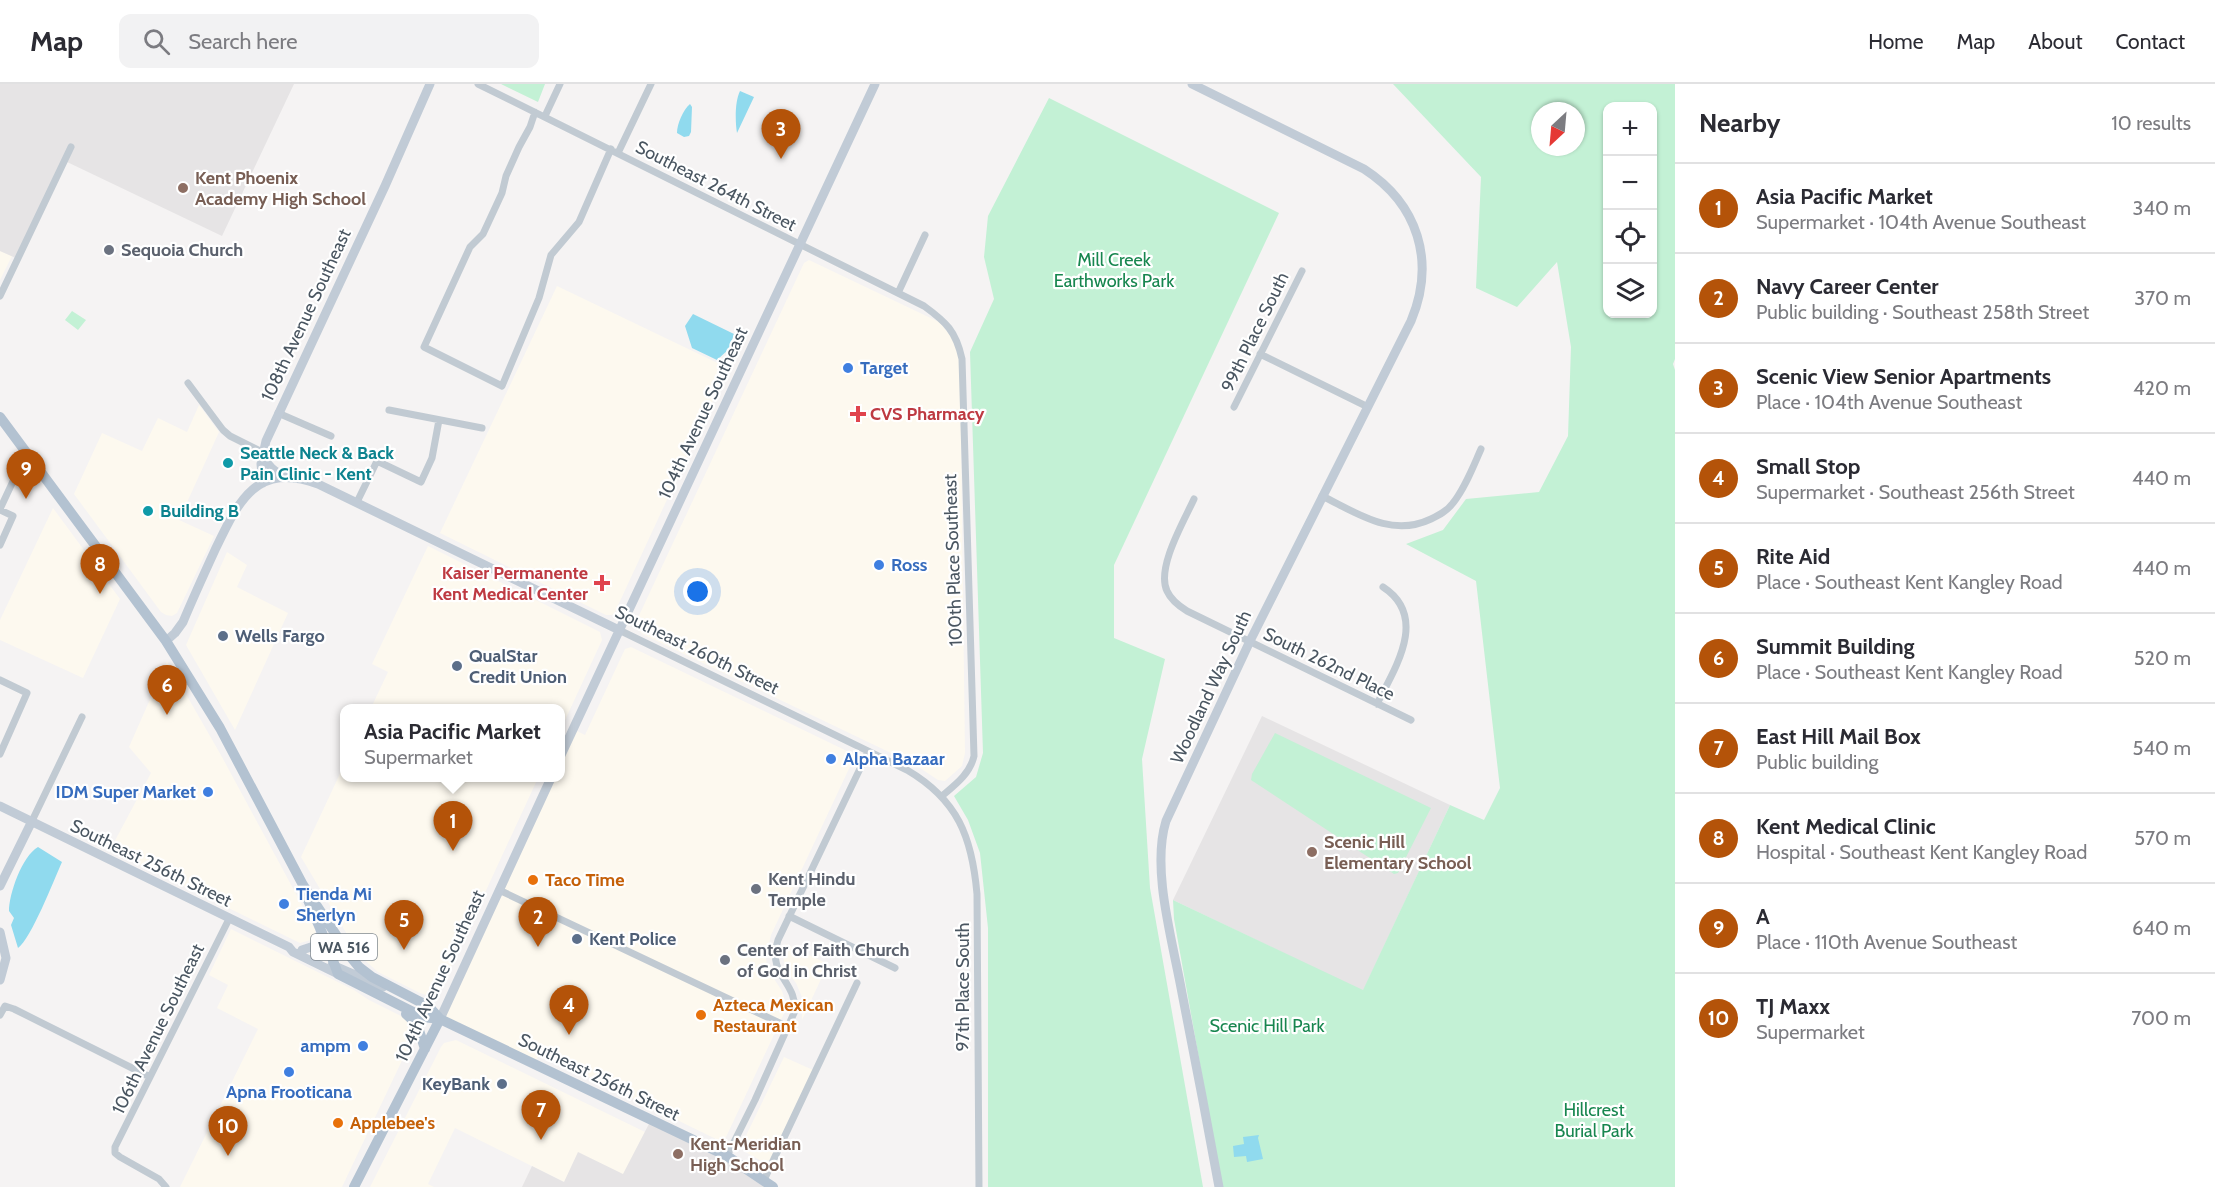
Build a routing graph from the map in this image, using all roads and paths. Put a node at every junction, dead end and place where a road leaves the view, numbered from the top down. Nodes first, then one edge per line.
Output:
1 (423, 84) edge
2 (430, 84) edge
3 (478, 84) edge
4 (560, 84) edge
5 (651, 84) edge
6 (875, 84) edge
7 (1192, 84) edge
8 (423, 99) junction
9 (535, 112) junction
10 (545, 117) junction
11 (71, 147) dead end
12 (611, 149) junction
13 (618, 153) junction
14 (925, 235) dead end
15 (800, 246) junction
16 (1302, 271) dead end
17 (898, 293) junction
18 (0, 296) edge
19 (939, 317) joint
20 (1260, 354) junction
21 (188, 383) dead end
22 (1234, 407) dead end
23 (1368, 407) junction
24 (389, 410) dead end
25 (278, 412) junction
26 (0, 417) edge
27 (440, 420) junction
28 (482, 428) dead end
29 (331, 436) dead end
30 (1481, 450) dead end
31 (262, 452) junction
32 (32, 461) junction
33 (290, 478) junction
34 (265, 482) junction
35 (1322, 496) junction
36 (1194, 499) dead end
37 (357, 502) junction
38 (0, 509) edge
39 (0, 544) edge
40 (1383, 587) dead end
41 (619, 630) junction
42 (166, 641) junction
43 (1250, 642) junction
44 (0, 680) edge
45 (1377, 704) junction
46 (82, 717) dead end
47 (1411, 720) dead end
48 (565, 746) edge
49 (868, 752) junction
50 (0, 754) edge
51 (549, 782) edge
52 (942, 796) junction
53 (0, 807) edge
54 (31, 823) junction
55 (303, 885) junction
56 (0, 886) edge
57 (499, 890) junction
58 (310, 906) junction
59 (789, 916) junction
60 (229, 919) junction
61 (0, 932) edge
62 (322, 932) junction
63 (335, 933) junction
64 (289, 947) junction
65 (302, 950) junction
66 (895, 968) dead end
67 (336, 970) junction
68 (0, 980) edge
69 (857, 983) dead end
70 (401, 993) junction
71 (395, 1004) junction
72 (0, 1015) edge
73 (440, 1019) junction
74 (788, 1028) junction
75 (425, 1049) junction
76 (150, 1077) junction
77 (727, 1156) junction
78 (769, 1183) edge
79 (166, 1187) edge
80 (354, 1187) edge
81 (979, 1187) edge
82 (1219, 1187) edge

1 - 8 street, 108th Avenue Southeast
2 - 8 street, 108th Avenue Southeast
3 - 9 street, Southeast 264th Street
4 - 10 street
5 - 13 street
6 - 15 street, 104th Avenue Southeast
7 - 23 street, Woodland Way South
8 - 25 street, 108th Avenue Southeast
9 - 10 street, Southeast 264th Street
9 - 12 street
10 - 12 street, Southeast 264th Street
11 - 18 street
12 - 13 street, Southeast 264th Street
13 - 15 street, Southeast 264th Street
14 - 17 street
15 - 17 street, Southeast 264th Street
15 - 41 street, 104th Avenue Southeast
16 - 20 street, 99th Place South
17 - 19 street, Southeast 264th Street
19 - 52 street, 100th Place Southeast
20 - 22 street, 99th Place South
20 - 23 street
21 - 31 street
23 - 35 street, Woodland Way South
24 - 27 street
25 - 29 street
25 - 31 street, 108th Avenue Southeast
26 - 32 main road, WA 516
27 - 28 street
27 - 37 street
30 - 35 street
31 - 33 street
31 - 34 street, 108th Avenue Southeast
32 - 38 street
32 - 42 main road, WA 516
33 - 34 street, Southeast 260th Street
33 - 37 street, Southeast 260th Street
34 - 42 street
35 - 43 street, Woodland Way South
36 - 43 street, South 262nd Place
37 - 41 street, Southeast 260th Street
38 - 39 street
40 - 45 street
41 - 48 street, 104th Avenue Southeast
41 - 49 street, Southeast 260th Street
42 - 55 main road, WA 516
43 - 45 street, South 262nd Place
43 - 82 street, Woodland Way South
44 - 50 street
45 - 47 street, South 262nd Place
46 - 54 street
49 - 52 street, Southeast 260th Street
49 - 59 street
51 - 57 street, 104th Avenue Southeast
52 - 81 street, 97th Place South
53 - 54 street, Southeast 256th Street
54 - 56 street
54 - 60 street, Southeast 256th Street
55 - 58 main road, WA 516
55 - 63 main road, WA 516
57 - 73 street, 104th Avenue Southeast
57 - 74 street
58 - 62 main road, WA 516
58 - 63 main road
59 - 66 street
59 - 74 street
60 - 64 street, Southeast 256th Street
60 - 76 street, 106th Avenue Southeast
61 - 68 street
62 - 65 street
62 - 67 main road, WA 516
63 - 70 main road, WA 516
64 - 65 street, Southeast 256th Street
64 - 67 street, Southeast 256th Street
65 - 67 street, Southeast 256th Street
67 - 70 street, Southeast 256th Street / WA 516
67 - 71 main road, Southeast 256th Street / WA 516
69 - 78 street
70 - 73 main road, Southeast 256th Street / WA 516
71 - 73 main road, Southeast 256th Street / WA 516
71 - 75 main road
72 - 76 street
73 - 75 main road, 104th Avenue Southeast
73 - 77 main road, Southeast 256th Street / WA 516
74 - 77 street
75 - 80 main road, 104th Avenue Southeast
76 - 79 street, 106th Avenue Southeast
77 - 78 main road, Southeast 256th Street / WA 516

